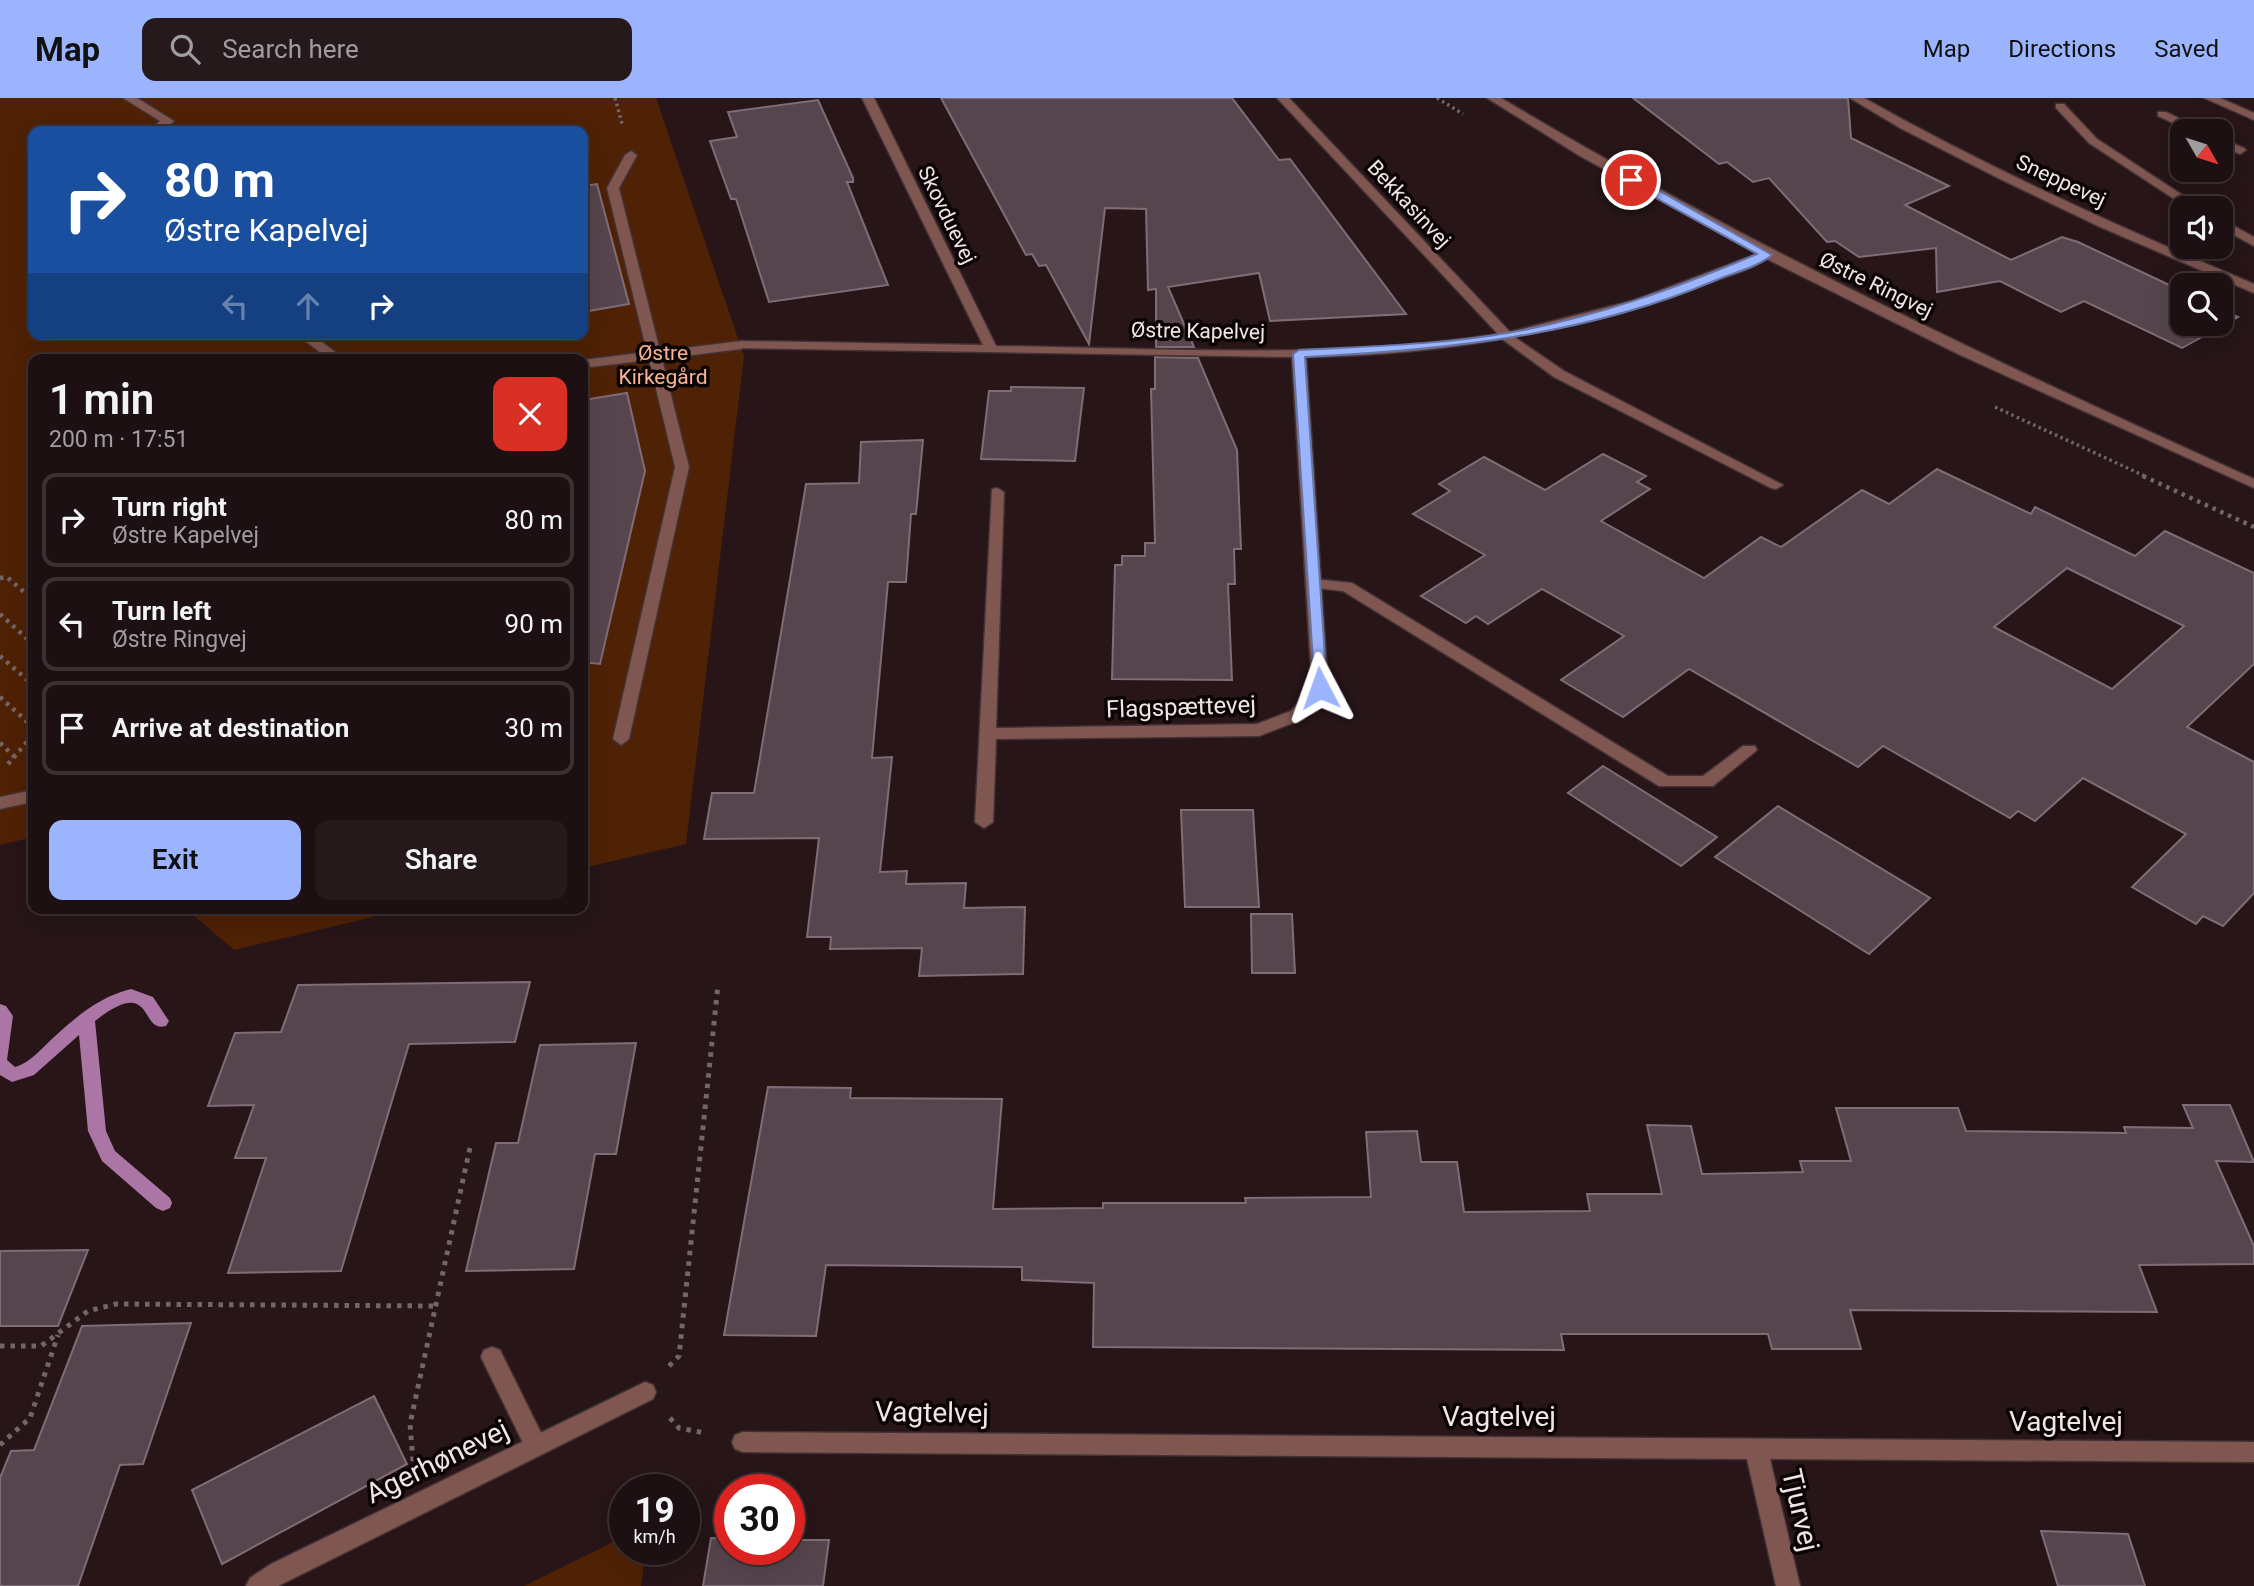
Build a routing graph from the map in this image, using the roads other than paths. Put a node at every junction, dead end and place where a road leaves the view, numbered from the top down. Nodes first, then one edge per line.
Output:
1 (130, 98) edge
2 (868, 98) edge
3 (1283, 98) edge
4 (1493, 98) edge
5 (1856, 98) edge
6 (2210, 98) edge
7 (2060, 106) dead end
8 (2162, 114) dead end
9 (2254, 117) edge
10 (2173, 119) edge
11 (162, 126) edge
12 (2233, 147) edge
13 (2239, 150) dead end
14 (631, 155) dead end
15 (2178, 196) edge
16 (2233, 229) edge
17 (2254, 242) edge
18 (1766, 255) junction
19 (2254, 289) edge
20 (1507, 337) junction
21 (311, 340) edge
22 (991, 349) junction
23 (331, 354) edge
24 (656, 354) junction
25 (1299, 354) junction
26 (588, 363) edge
27 (2254, 484) edge
28 (1776, 485) dead end
29 (997, 492) dead end
30 (1314, 584) junction
31 (988, 734) junction
32 (621, 738) dead end
33 (1749, 750) dead end
34 (28, 797) edge
35 (0, 803) edge
36 (984, 822) dead end
37 (492, 1357) dead end
38 (645, 1392) road end
39 (743, 1442) road end
40 (536, 1446) junction
41 (1756, 1448) junction
42 (2254, 1452) edge
43 (258, 1586) edge
44 (1788, 1586) edge

1 - 11 street
2 - 22 street, Skovduevej
3 - 20 street, Bekkasinvej
4 - 18 street, Østre Ringvej
5 - 19 street, Sneppevej
6 - 9 street
7 - 15 street
8 - 10 street
12 - 13 street
14 - 24 street
16 - 17 street
18 - 20 street, Østre Kapelvej
18 - 27 street, Østre Ringvej
20 - 25 street, Østre Kapelvej
20 - 28 street, Bekkasinvej
21 - 23 street
22 - 24 street, Østre Kapelvej
22 - 25 street, Østre Kapelvej
24 - 26 street, Østre Kapelvej
24 - 32 street
25 - 30 street, Flagspættevej
29 - 31 street
30 - 31 street, Flagspættevej
30 - 33 street
31 - 36 street
34 - 35 street
37 - 40 street
38 - 40 street, Agerhønevej
39 - 41 street, Vagtelvej
40 - 43 street, Agerhønevej
41 - 42 street, Vagtelvej
41 - 44 street, Tjurvej

